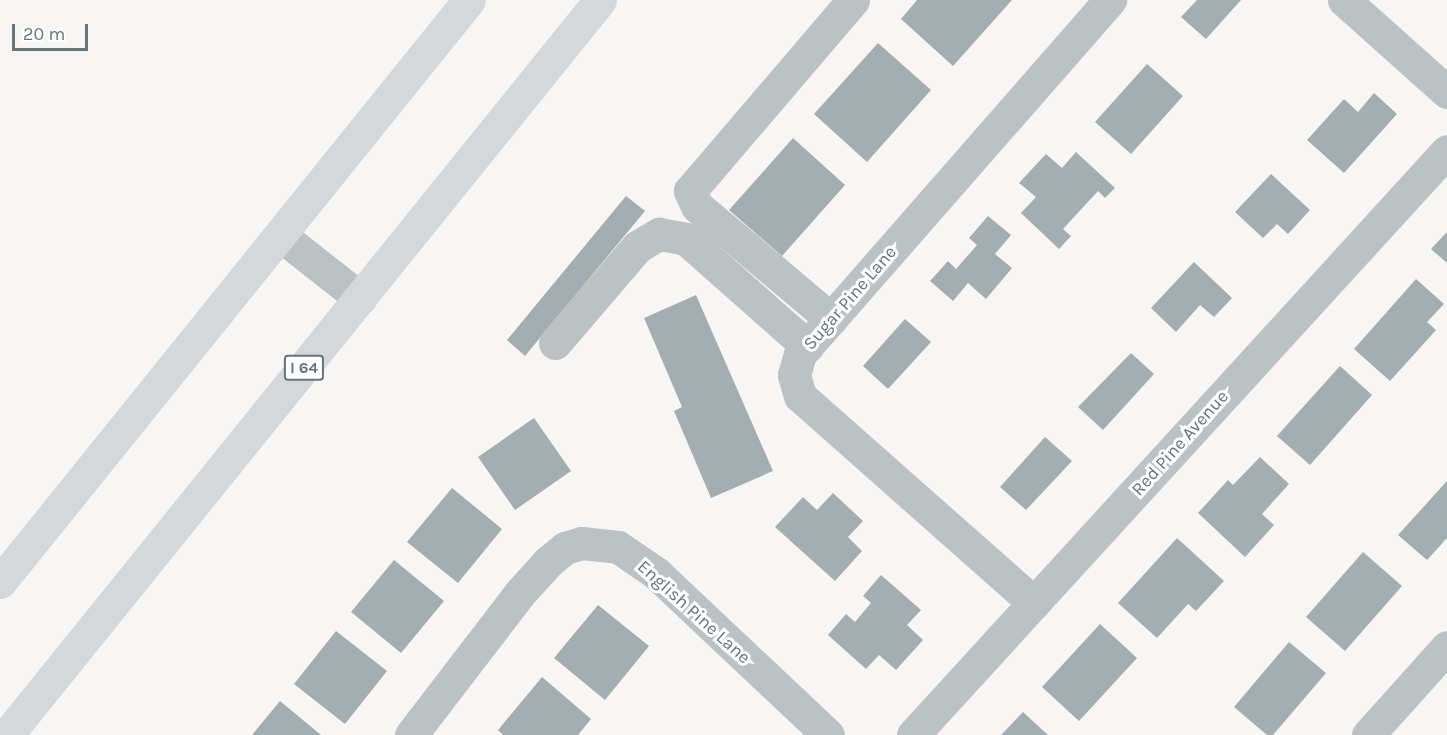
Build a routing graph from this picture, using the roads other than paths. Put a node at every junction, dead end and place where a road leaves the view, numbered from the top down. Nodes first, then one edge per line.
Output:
1 (469, 0) edge
2 (600, 0) edge
3 (853, 0) edge
4 (1344, 0) edge
5 (1095, 5) edge
6 (1447, 93) edge
7 (1447, 151) edge
8 (280, 235) junction
9 (360, 298) junction
10 (831, 319) junction
11 (555, 343) dead end
12 (807, 346) junction
13 (0, 582) edge
14 (1034, 603) junction
15 (1447, 648) edge
16 (8, 735) edge
17 (411, 735) edge
18 (828, 735) edge
19 (913, 735) edge
20 (1368, 735) edge

1 - 8 highway
2 - 9 highway, I 64
3 - 10 street
4 - 6 street
5 - 10 street, Sugar Pine Lane
7 - 14 street, Red Pine Avenue
8 - 9 street
8 - 13 highway
9 - 16 highway, I 64
10 - 12 street, Sugar Pine Lane
11 - 12 street
12 - 14 street, Sugar Pine Lane
14 - 19 street, Red Pine Avenue
15 - 20 street
17 - 18 street, English Pine Lane

